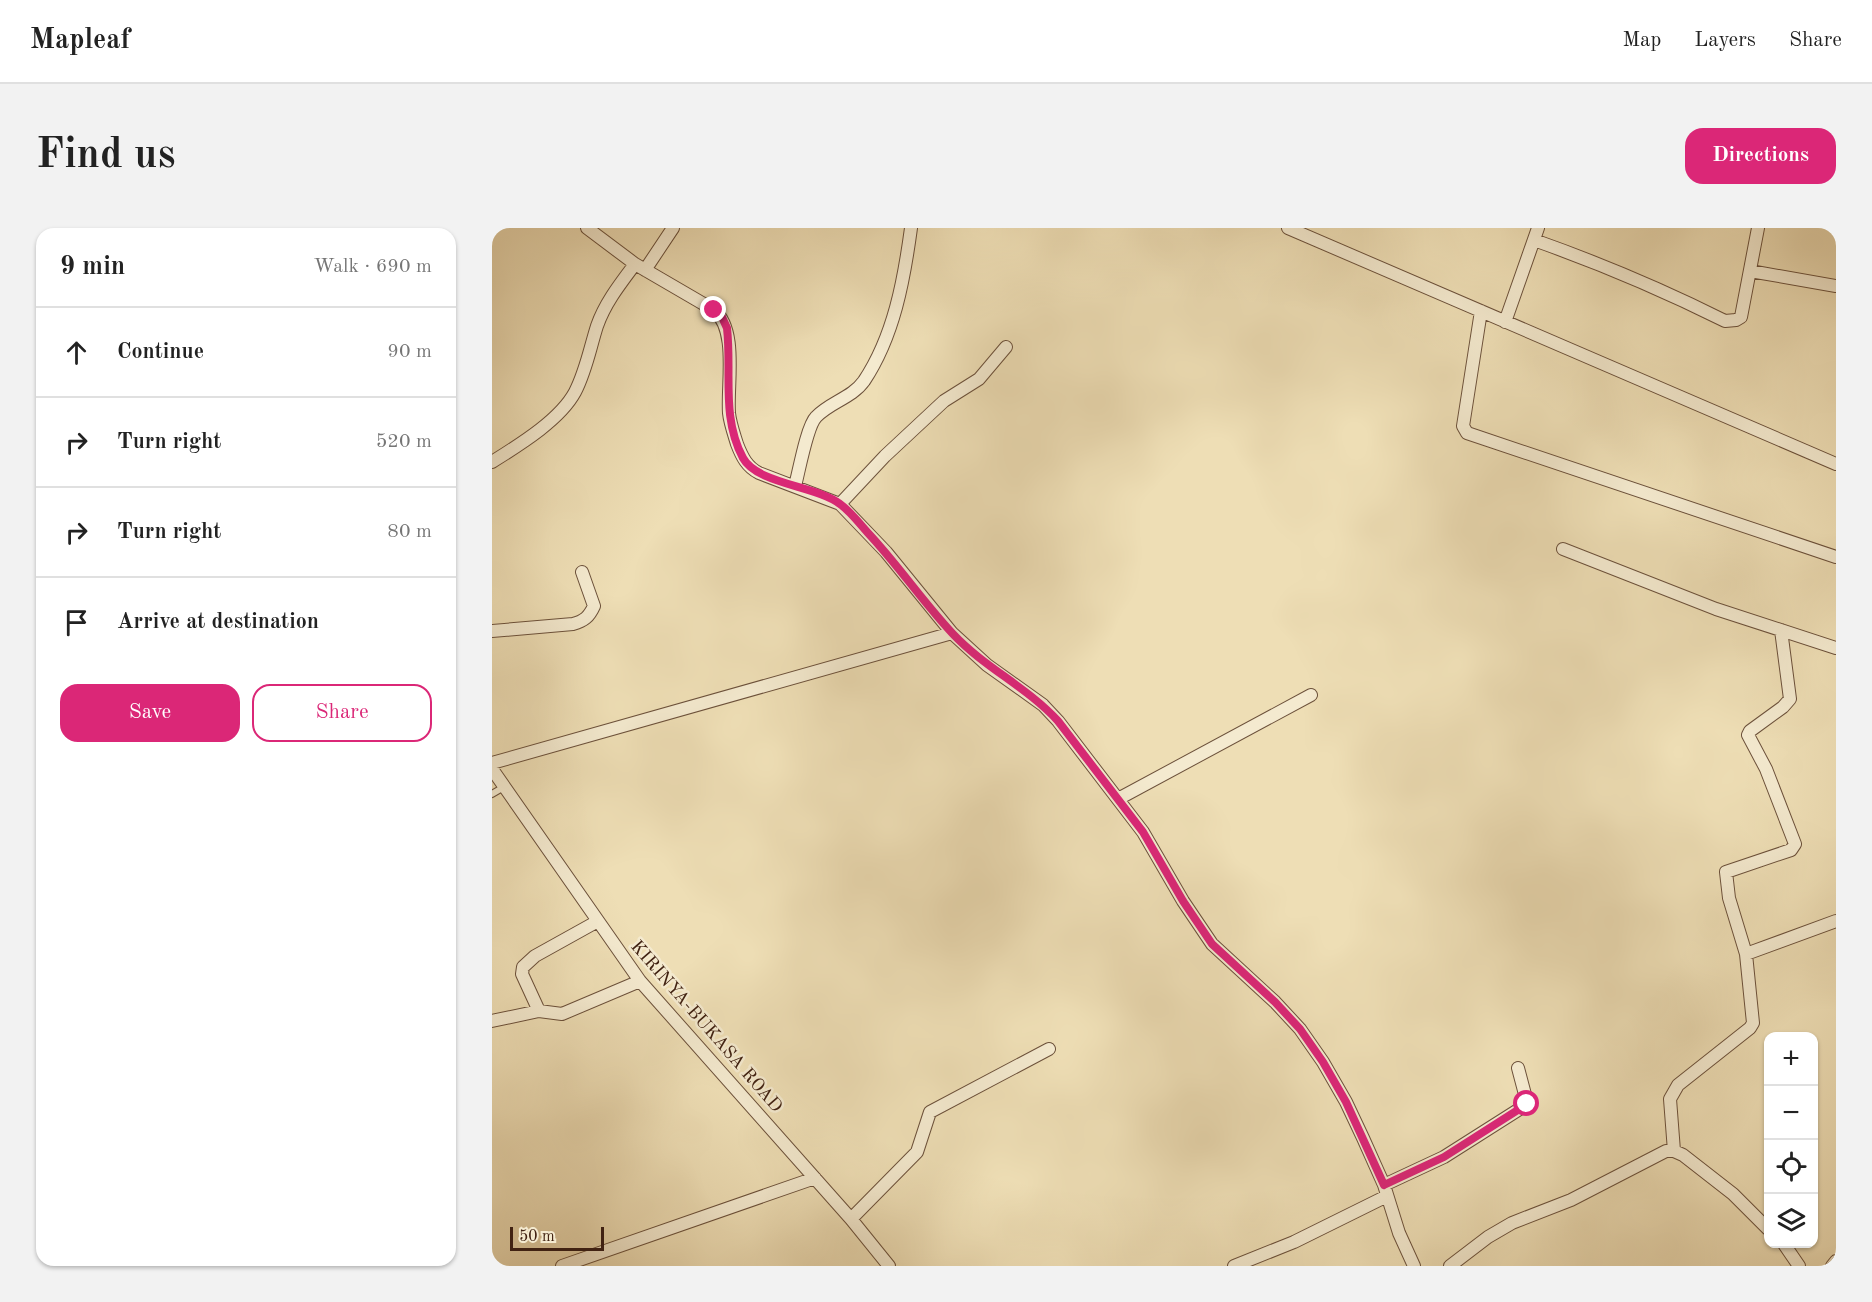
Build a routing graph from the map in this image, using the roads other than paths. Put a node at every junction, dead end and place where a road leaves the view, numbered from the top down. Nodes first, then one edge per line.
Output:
1 (587, 228) edge
2 (673, 228) edge
3 (911, 228) edge
4 (1288, 228) edge
5 (1758, 228) edge
6 (1536, 234) edge
7 (640, 267) junction
8 (1750, 272) junction
9 (1836, 286) edge
10 (1481, 311) junction
11 (1505, 322) junction
12 (1006, 347) dead end
13 (492, 462) edge
14 (1836, 464) edge
15 (795, 486) junction
16 (840, 504) junction
17 (1563, 549) dead end
18 (1836, 557) edge
19 (582, 572) dead end
20 (1781, 630) junction
21 (492, 631) edge
22 (952, 633) junction
23 (1836, 648) edge
24 (1311, 695) dead end
25 (492, 763) edge
26 (492, 769) edge
27 (505, 787) junction
28 (492, 794) edge
29 (1118, 799) junction
30 (598, 921) junction
31 (1836, 921) edge
32 (1746, 954) junction
33 (640, 981) junction
34 (539, 1011) junction
35 (492, 1021) edge
36 (1049, 1049) dead end
37 (1518, 1068) dead end
38 (1674, 1151) junction
39 (815, 1178) junction
40 (1386, 1191) junction
41 (851, 1218) junction
42 (1764, 1224) edge
43 (1787, 1248) edge
44 (1836, 1261) edge
45 (562, 1266) edge
46 (889, 1266) edge
47 (1234, 1266) edge
48 (1414, 1266) edge
49 (1450, 1266) edge
50 (1799, 1266) edge
51 (1832, 1266) edge

1 - 7 street
2 - 7 street
3 - 15 street
4 - 10 street
5 - 8 street
6 - 8 street
6 - 11 street
7 - 13 street
7 - 15 street
8 - 9 street
10 - 11 street
10 - 18 street
11 - 14 street
12 - 16 street
15 - 16 street
16 - 22 street
17 - 20 street
19 - 21 street
20 - 23 street
20 - 32 street
22 - 25 street
22 - 29 street
24 - 29 street
26 - 27 street, KIRINYA-BUKASA ROAD
27 - 28 lane
27 - 30 street, KIRINYA-BUKASA ROAD
29 - 40 street
30 - 33 street, KIRINYA-BUKASA ROAD
30 - 34 street
31 - 32 street
32 - 38 street
33 - 34 street
33 - 39 street, KIRINYA-BUKASA ROAD
34 - 35 street
36 - 41 street
37 - 40 street
38 - 42 street
38 - 49 street
39 - 41 street, KIRINYA-BUKASA ROAD
39 - 45 street
40 - 47 street
40 - 48 street
41 - 46 street, KIRINYA-BUKASA ROAD
43 - 50 street
44 - 51 street

